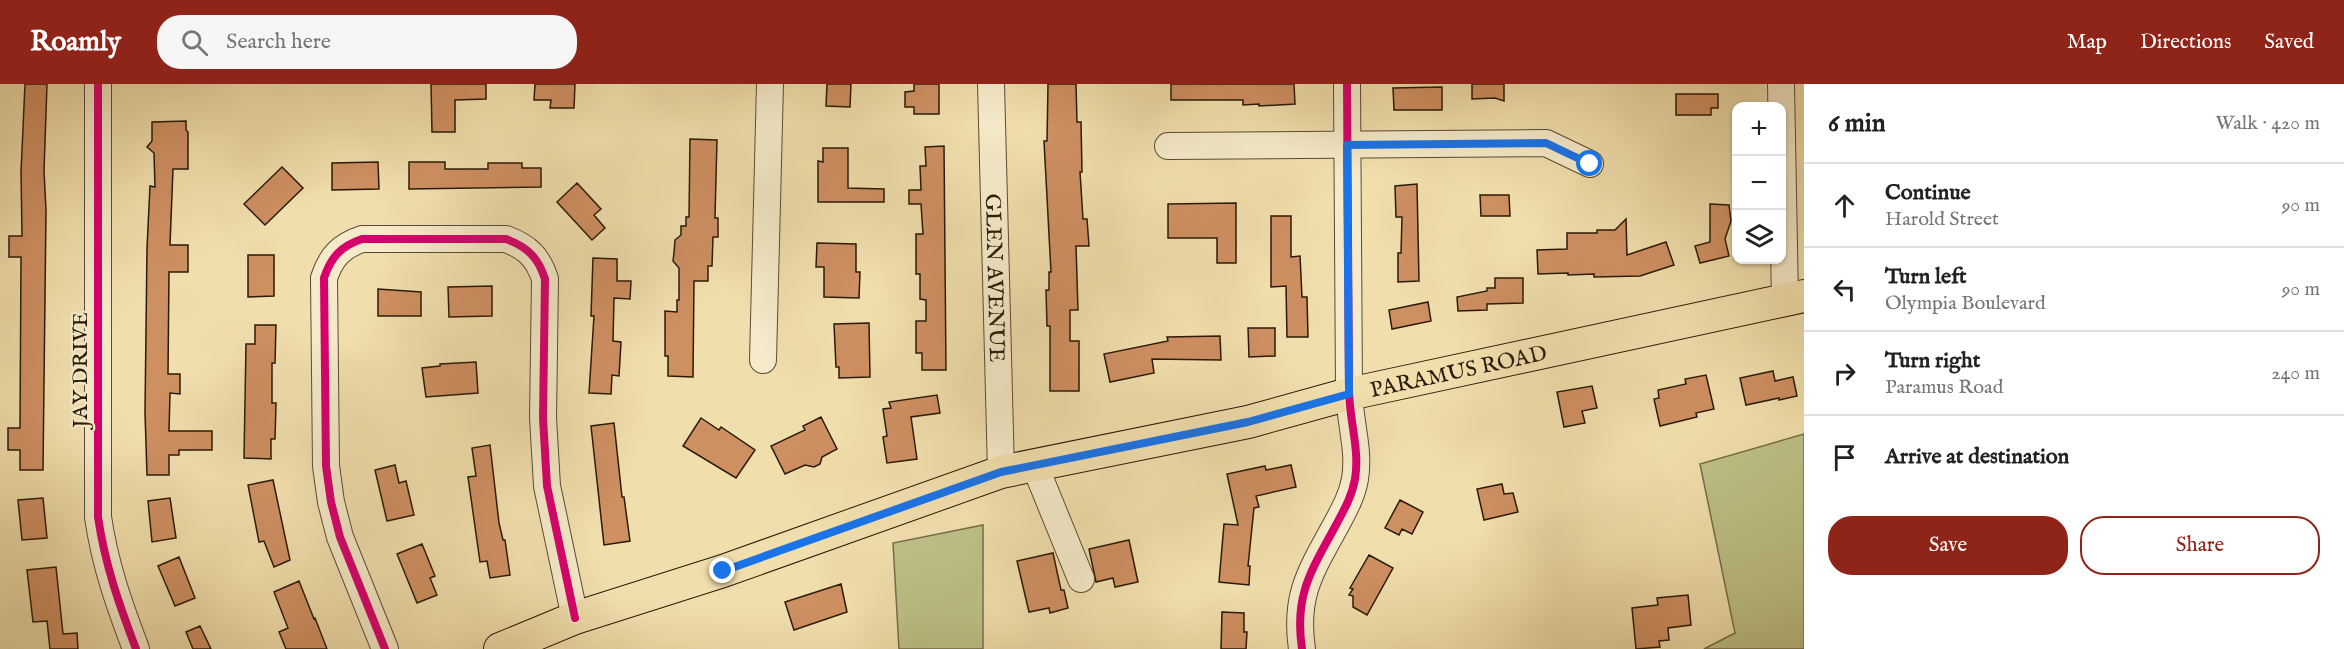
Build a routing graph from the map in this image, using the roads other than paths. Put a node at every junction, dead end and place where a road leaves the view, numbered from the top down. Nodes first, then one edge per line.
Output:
1 (98, 84) edge
2 (770, 84) edge
3 (991, 84) edge
4 (1347, 84) edge
5 (1781, 84) edge
6 (1347, 145) junction
7 (1168, 146) dead end
8 (1590, 164) dead end
9 (1794, 298) edge
10 (763, 360) dead end
11 (1349, 394) junction
12 (1035, 466) junction
13 (1001, 472) junction
14 (1081, 579) dead end
15 (575, 618) junction
16 (136, 649) edge
17 (385, 649) edge
18 (500, 649) edge
19 (1302, 649) edge

1 - 16 street, JAY DRIVE
2 - 10 street
3 - 13 street, GLEN AVENUE
4 - 6 street
5 - 9 street
6 - 7 street
6 - 8 street
6 - 11 street
9 - 11 main road, PARAMUS ROAD
11 - 12 main road, PARAMUS ROAD
11 - 19 street
12 - 13 main road, PARAMUS ROAD
12 - 14 street
13 - 15 main road, PARAMUS ROAD
15 - 17 street
15 - 18 main road, PARAMUS ROAD

